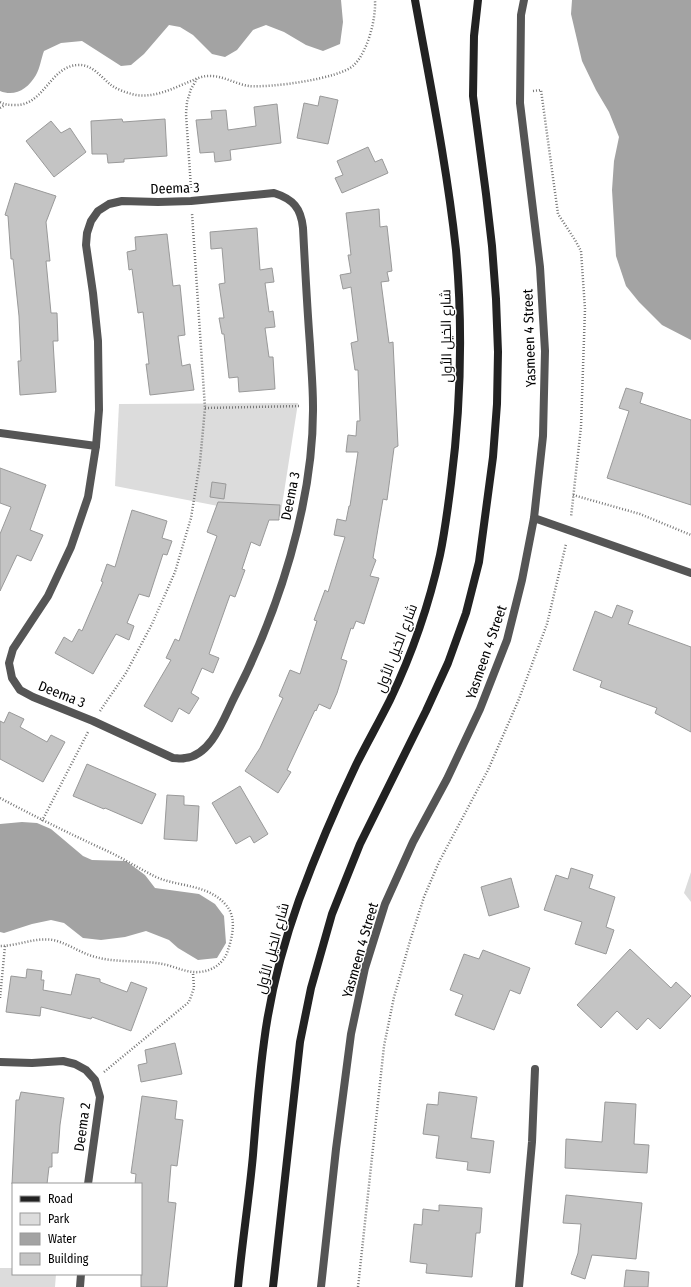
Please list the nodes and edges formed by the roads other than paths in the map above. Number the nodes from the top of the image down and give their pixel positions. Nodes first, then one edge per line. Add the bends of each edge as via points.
1 (416, 0) edge
2 (478, 0) edge
3 (524, 0) edge
4 (0, 433) edge
5 (96, 446) junction
6 (534, 518) junction
7 (691, 573) edge
8 (0, 1062) edge
9 (535, 1069) dead end
10 (88, 1183) edge
11 (81, 1275) edge
12 (80, 1287) edge
13 (238, 1287) edge
14 (273, 1287) edge
15 (321, 1287) edge
16 (519, 1287) edge

1 - 13 main road, شارع الخيل الأول via 456,250 461,352 455,453 449,497 440,554 427,604 410,652 390,700 326,830 298,903 277,974 264,1041
2 - 14 main road via 474,36 473,96 492,246 498,352 493,457 479,562 466,613 448,663 360,844 332,914 311,988 300,1042
3 - 6 street, Yasmeen 4 Street via 521,15 520,103 540,267 545,351 543,436
4 - 5 street
5 - 5 street, Deema 3 via 99,403 98,340 86,245 91,221 98,211 109,204 122,202 191,201 274,193 293,202 299,210 304,228 313,406 311,451 304,496 285,573 258,647 210,743 196,755 173,758 33,697 20,690 12,678 9,664 13,649 48,596 71,547 88,497
6 - 7 street
6 - 15 street, Yasmeen 4 Street via 522,580 504,647 480,709 385,904 365,968 349,1050
8 - 10 street, Deema 2 via 63,1061 86,1070 94,1080 100,1097
9 - 16 street via 535,1106
11 - 12 street

